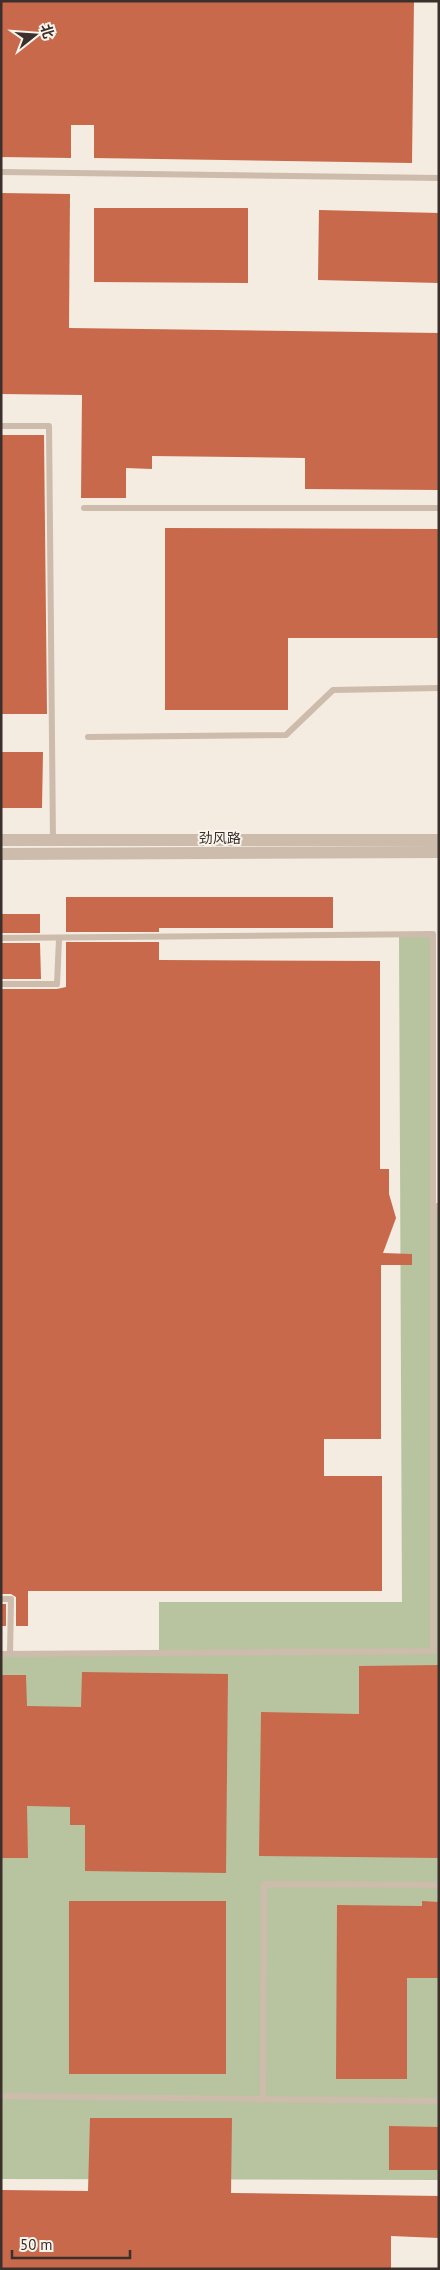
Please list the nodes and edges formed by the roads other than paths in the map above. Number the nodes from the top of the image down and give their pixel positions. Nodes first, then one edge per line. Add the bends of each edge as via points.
1 (1, 172) edge
2 (439, 178) edge
3 (1, 426) edge
4 (84, 508) dead end
5 (439, 508) edge
6 (439, 688) edge
7 (88, 737) dead end
8 (1, 840) edge
9 (53, 840) junction
10 (439, 840) edge
11 (439, 852) edge
12 (53, 853) junction
13 (1, 854) edge
14 (1, 938) edge
15 (58, 939) junction
16 (1, 984) edge
17 (436, 1206) edge
18 (1, 1599) edge
19 (436, 1651) edge
20 (1, 1654) edge
21 (10, 1654) junction
22 (439, 1885) edge
23 (1, 2096) edge
24 (263, 2098) junction
25 (439, 2100) edge

1 - 2 lane
3 - 9 lane via 49,426
4 - 5 lane
6 - 7 lane via 334,690 286,735
8 - 9 street, 劲风路
9 - 10 street, 劲风路
9 - 12 lane
11 - 12 street, 劲风路
12 - 13 street, 劲风路
14 - 15 lane
15 - 16 lane via 57,984
15 - 17 lane via 433,934
17 - 19 lane
18 - 21 lane via 11,1599
19 - 21 lane
20 - 21 lane
22 - 24 lane via 264,1884
23 - 24 lane
24 - 25 lane

